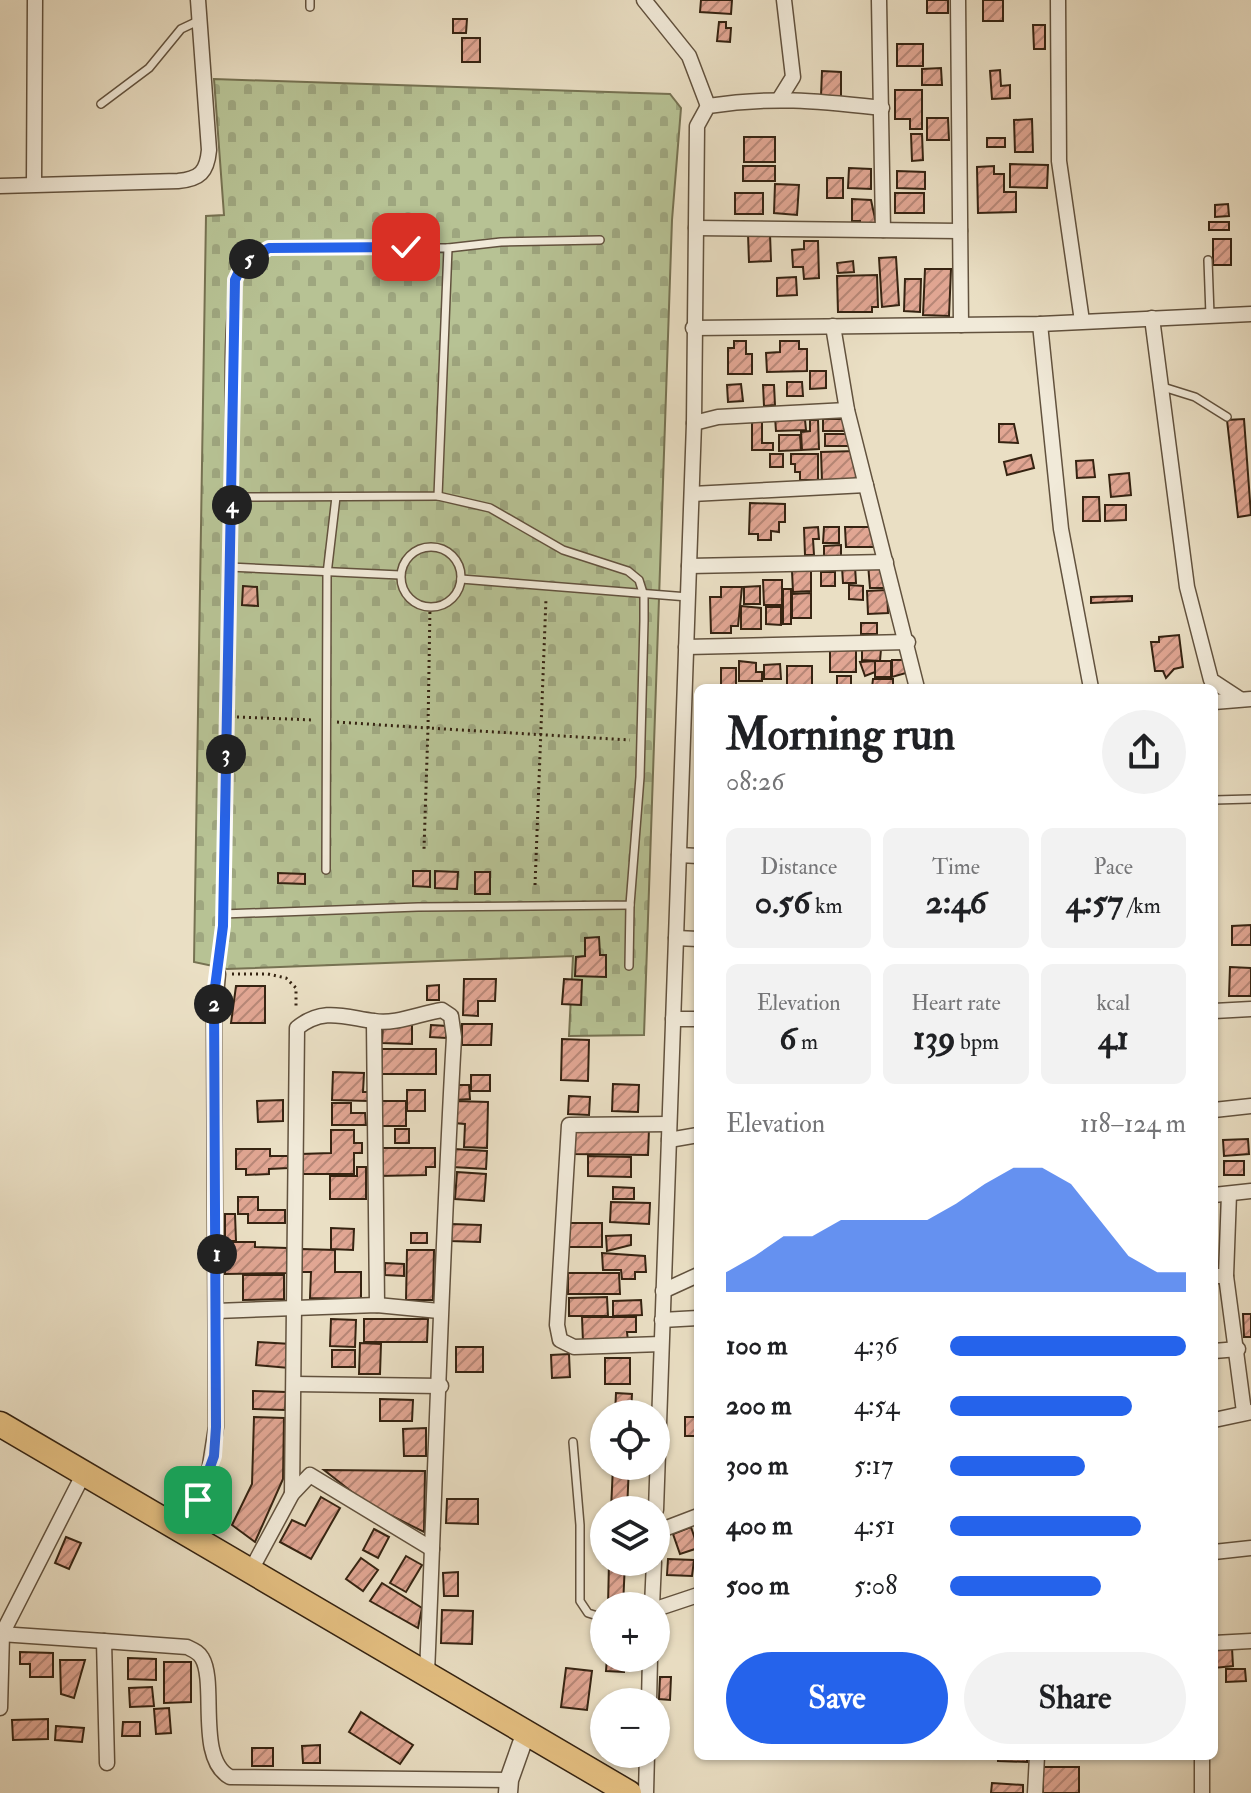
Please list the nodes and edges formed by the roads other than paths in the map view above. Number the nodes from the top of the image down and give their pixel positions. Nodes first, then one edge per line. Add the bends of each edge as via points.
1 (35, 0) edge
2 (198, 0) edge
3 (644, 0) edge
4 (784, 0) edge
5 (879, 0) edge
6 (958, 0) edge
7 (1058, 0) edge
8 (200, 20) junction
9 (780, 98) junction
10 (101, 104) dead end
11 (708, 106) junction
12 (882, 108) junction
13 (34, 183) junction
14 (0, 186) edge
15 (696, 228) junction
16 (883, 230) junction
17 (960, 231) junction
18 (600, 240) dead end
19 (448, 248) junction
20 (1208, 260) dead end
21 (1251, 314) edge
22 (1210, 315) junction
23 (1152, 318) junction
24 (1082, 321) junction
25 (1040, 324) junction
26 (961, 325) junction
27 (833, 326) junction
28 (693, 328) junction
29 (1163, 387) junction
30 (847, 410) junction
31 (1227, 417) dead end
32 (694, 423) junction
33 (866, 485) junction
34 (692, 494) junction
35 (438, 496) junction
36 (232, 497) junction
37 (336, 497) junction
38 (886, 562) junction
39 (689, 566) junction
40 (229, 567) junction
41 (327, 574) junction
42 (400, 575) junction
43 (461, 579) junction
44 (644, 596) junction
45 (688, 597) junction
46 (908, 642) junction
47 (686, 647) junction
48 (916, 684) edge
49 (1090, 684) edge
50 (1208, 684) edge
51 (1218, 688) edge
52 (1246, 699) edge
53 (1218, 702) edge
54 (691, 730) edge
55 (1251, 799) edge
56 (1218, 800) edge
57 (679, 855) junction
58 (694, 856) edge
59 (326, 870) dead end
60 (630, 905) junction
61 (223, 914) junction
62 (676, 938) junction
63 (694, 939) edge
64 (629, 966) dead end
65 (218, 974) joint
66 (1251, 1009) edge
67 (1218, 1011) edge
68 (673, 1019) junction
69 (694, 1019) edge
70 (374, 1022) junction
71 (1251, 1106) edge
72 (1218, 1110) edge
73 (669, 1124) junction
74 (694, 1136) edge
75 (669, 1140) junction
76 (1251, 1191) edge
77 (1222, 1194) edge
78 (1220, 1276) edge
79 (694, 1277) edge
80 (663, 1291) junction
81 (377, 1305) junction
82 (294, 1309) junction
83 (216, 1311) junction
84 (439, 1311) junction
85 (694, 1318) edge
86 (662, 1320) junction
87 (661, 1344) junction
88 (1238, 1349) junction
89 (1218, 1351) edge
90 (294, 1384) junction
91 (441, 1386) junction
92 (1248, 1412) edge
93 (1218, 1419) edge
94 (0, 1424) edge
95 (573, 1442) dead end
96 (84, 1473) junction
97 (292, 1494) junction
98 (656, 1496) edge
99 (694, 1518) edge
100 (670, 1527) edge
101 (180, 1532) junction
102 (1251, 1548) edge
103 (432, 1549) junction
104 (1218, 1552) edge
105 (250, 1572) junction
106 (694, 1596) edge
107 (670, 1603) edge
108 (590, 1614) edge
109 (1, 1634) edge
110 (104, 1641) junction
111 (1251, 1641) edge
112 (1218, 1643) edge
113 (427, 1673) junction
114 (0, 1708) edge
115 (526, 1732) junction
116 (1037, 1760) edge
117 (1202, 1760) edge
118 (107, 1763) dead end
119 (647, 1768) edge
120 (508, 1786) edge
121 (629, 1793) edge
122 (646, 1793) edge
123 (1035, 1793) edge
124 (1202, 1793) edge

1 - 13 street
2 - 8 street
3 - 11 street via 689,56
4 - 9 street via 793,77
5 - 12 street
6 - 17 street
7 - 24 street via 1059,161
8 - 10 lane via 181,29 149,68
8 - 13 street via 209,150 200,176 178,181
9 - 11 street
9 - 12 street
11 - 15 street via 697,126
12 - 16 street
13 - 14 street
15 - 16 street
15 - 28 street
16 - 17 street
17 - 26 street
18 - 19 lane
19 - 35 lane
19 - 36 lane via 269,248 243,263 233,301
20 - 22 lane
21 - 22 street
22 - 23 street
23 - 24 street
23 - 29 street
24 - 25 street
25 - 26 street
25 - 49 street via 1061,529
26 - 27 street
27 - 28 street
27 - 30 street
28 - 32 street
29 - 31 lane via 1195,397
29 - 50 street via 1187,587
30 - 32 street
30 - 33 street
32 - 34 street
33 - 34 street
33 - 38 street
34 - 39 street
35 - 37 lane
35 - 44 lane via 490,508 563,550 628,571 639,580
36 - 37 lane
36 - 40 lane
37 - 41 lane
38 - 39 street
38 - 46 street
39 - 45 street
40 - 41 lane
40 - 61 lane
41 - 42 lane
41 - 59 lane
42 - 43 lane via 410,599 430,606 449,601
42 - 43 lane via 413,552 439,547 458,564
43 - 44 lane
44 - 45 lane
44 - 60 lane
45 - 47 street
46 - 47 street
46 - 48 street
47 - 54 street
51 - 52 street
52 - 53 street
54 - 57 street
55 - 56 lane
57 - 58 street
57 - 62 street
60 - 61 lane
60 - 64 lane
61 - 65 lane
62 - 63 street
62 - 68 street
65 - 83 street
66 - 67 street
68 - 69 street
68 - 73 street
70 - 81 street
70 - 82 street via 327,1014 297,1028
70 - 84 street via 442,1010 453,1020
71 - 72 street
73 - 75 street
73 - 87 street via 569,1125 557,1325 560,1340 574,1347
74 - 75 street
75 - 80 street
76 - 77 street
77 - 78 street
78 - 88 street
79 - 80 street
80 - 86 street
81 - 82 street
81 - 84 street
82 - 83 street
82 - 90 street
83 - 101 street via 214,1456
84 - 91 street
85 - 86 street
86 - 87 street
87 - 98 street
88 - 89 street
88 - 92 street
90 - 91 street
90 - 97 street
91 - 103 street
92 - 93 street
94 - 96 main road
95 - 108 lane via 580,1601
96 - 101 main road
96 - 109 street
97 - 103 street via 305,1476 315,1475
97 - 105 street
99 - 100 street
101 - 105 main road
102 - 104 street
103 - 113 street
105 - 113 main road
106 - 107 street
109 - 110 street
109 - 114 street
110 - 118 street
110 - 120 street via 187,1647 199,1654 215,1763 230,1777
111 - 112 street
113 - 115 main road
115 - 120 street
115 - 121 main road
116 - 123 street
117 - 124 street
119 - 122 street

